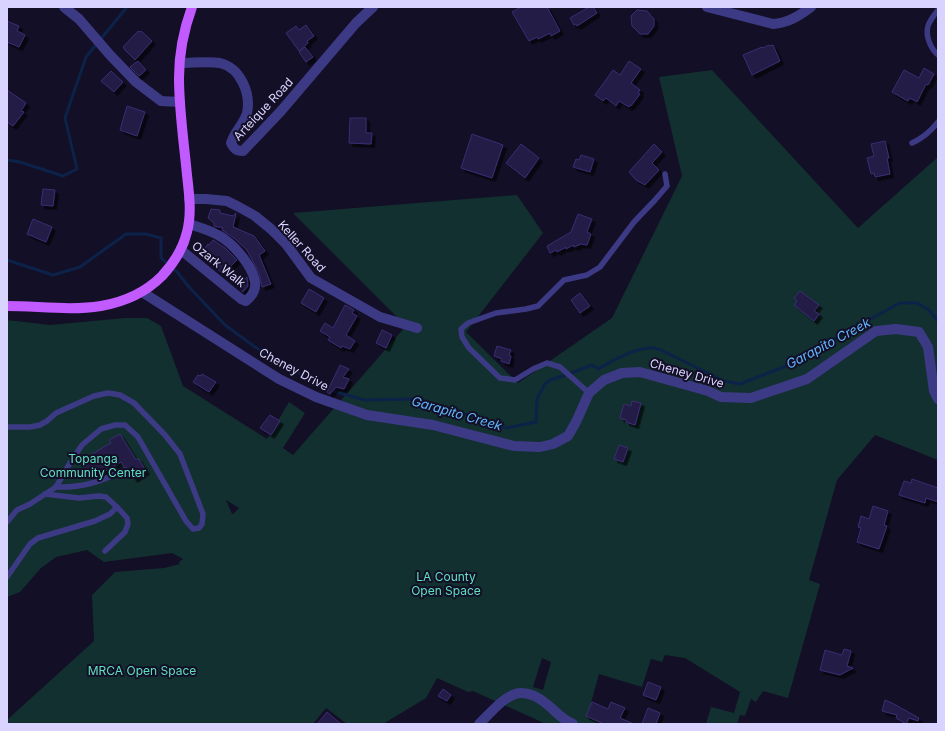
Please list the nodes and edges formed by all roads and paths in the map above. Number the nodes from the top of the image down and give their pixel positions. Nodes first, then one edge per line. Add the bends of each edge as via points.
1 (64, 7) edge
2 (192, 7) edge
3 (373, 7) edge
4 (707, 7) edge
5 (811, 7) edge
6 (938, 10) edge
7 (938, 55) edge
8 (180, 63) junction
9 (180, 102) junction
10 (938, 122) edge
11 (912, 143) dead end
12 (665, 174) dead end
13 (189, 199) junction
14 (189, 224) junction
15 (179, 253) junction
16 (142, 292) junction
17 (7, 306) edge
18 (417, 328) dead end
19 (589, 394) junction
20 (938, 400) edge
21 (7, 426) edge
22 (119, 472) dead end
23 (56, 487) junction
24 (45, 494) junction
25 (117, 507) junction
26 (7, 522) edge
27 (105, 551) dead end
28 (7, 577) edge
29 (479, 724) edge
30 (573, 724) edge

1 - 9 street via 136,82 161,101
2 - 8 main road via 183,37
3 - 8 street, Arteique Road via 243,151 234,149 231,143 247,113 248,97 242,79 236,72 221,64
4 - 5 street via 773,24 790,21
6 - 7 lane via 927,27 931,46
8 - 9 main road
9 - 13 main road
10 - 11 lane via 919,140
12 - 19 lane via 666,186 634,222 600,267 587,274 564,280 538,306 496,313 468,322 461,329 462,337 469,348 500,378 516,380 548,363 560,368
13 - 14 main road
13 - 18 street, Keller Road via 227,201 239,207 271,229 286,244 311,278 380,317
14 - 15 main road
14 - 15 street, Ozark Walk via 218,235 232,245 242,256 255,282 255,289 246,301 241,299
15 - 16 main road via 165,273
16 - 17 main road via 130,298 93,306
16 - 19 street, Cheney Drive via 279,379 316,397 367,415 433,425 514,446 540,447 568,436
19 - 20 street, Cheney Drive via 604,380 622,373 640,372 721,397 751,398 807,379 876,331 896,329 919,332 928,347 934,391
21 - 23 lane via 40,425 56,413 94,396 108,393 120,395 134,403 166,434 180,454 203,514 202,524 199,528 193,529 186,521 138,437 125,425 101,429 82,445
22 - 23 lane via 87,485
23 - 24 lane
24 - 25 lane via 79,498 106,497
24 - 26 lane via 17,510
25 - 27 lane via 127,518 128,524 125,532
25 - 28 lane via 96,521 38,538 30,544
29 - 30 street via 505,699 526,693 541,699

